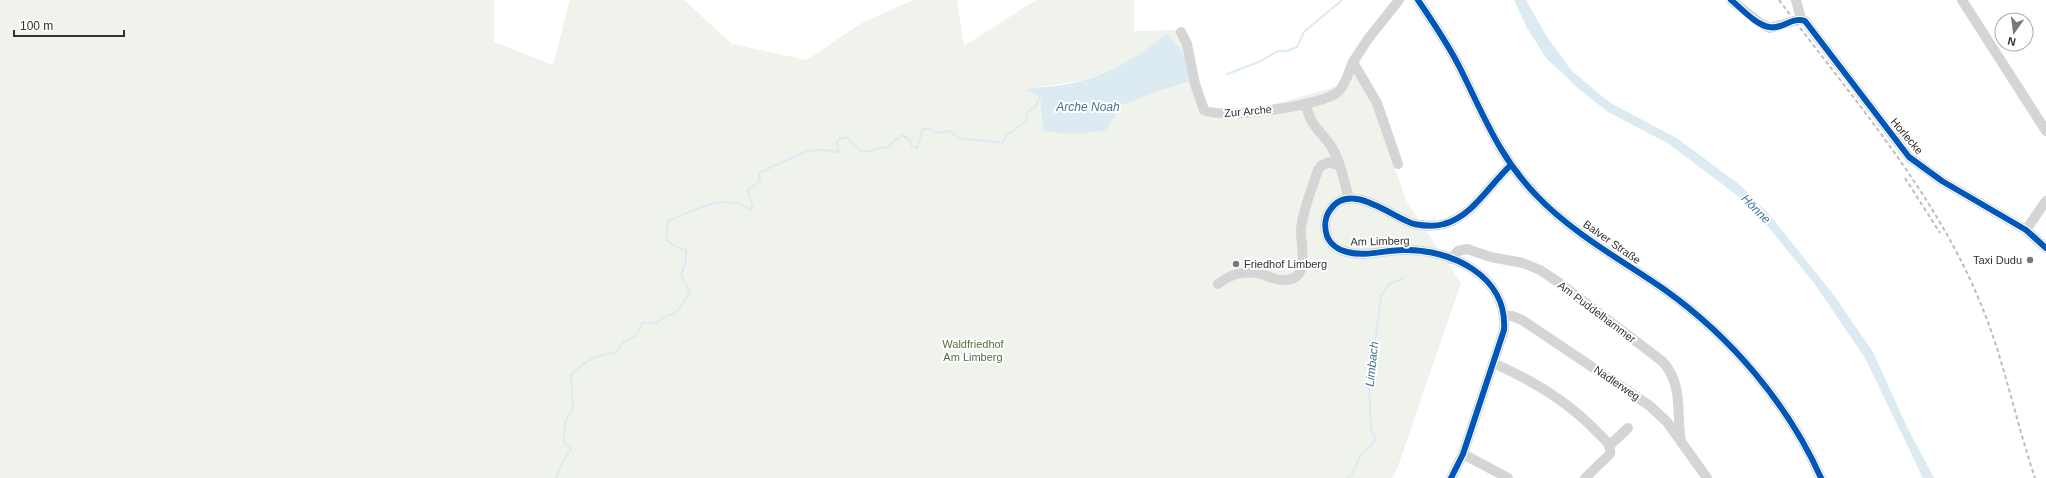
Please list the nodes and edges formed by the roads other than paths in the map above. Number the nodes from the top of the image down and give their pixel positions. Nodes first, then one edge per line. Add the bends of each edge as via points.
1 (1399, 0) edge
2 (1418, 0) edge
3 (1731, 0) edge
4 (1796, 0) edge
5 (1962, 0) edge
6 (1801, 19) junction
7 (1181, 32) dead end
8 (1353, 62) junction
9 (1306, 105) junction
10 (2046, 131) edge
11 (1398, 164) dead end
12 (1511, 165) junction
13 (1340, 166) junction
14 (1349, 199) junction
15 (2046, 201) edge
16 (2026, 230) junction
17 (2046, 248) edge
18 (1451, 259) junction
19 (1218, 284) dead end
20 (1505, 316) junction
21 (1493, 363) junction
22 (1628, 428) dead end
23 (1681, 442) junction
24 (1609, 446) junction
25 (1463, 454) junction
26 (1451, 478) edge
27 (1508, 478) edge
28 (1585, 478) edge
29 (1707, 478) edge
30 (1821, 478) edge

1 - 8 street, Zur Arche
2 - 12 street, Balver Straße via 1448,46 1488,128
3 - 6 street via 1770,28
4 - 6 street
5 - 10 street
6 - 16 street, Horlecke via 1909,157 1942,181
7 - 9 street, Zur Arche via 1187,44 1195,84 1204,110 1230,113
8 - 9 street, Zur Arche via 1338,92
8 - 11 street via 1377,103
9 - 13 street via 1310,120 1331,146
12 - 14 street, Am Limberg via 1470,209 1462,216 1444,224 1413,224 1366,201
12 - 30 street, Balver Straße via 1555,214 1667,291 1723,339 1755,375 1789,420
13 - 14 street
13 - 19 street via 1329,162 1320,166 1318,170 1301,228 1303,262 1296,276 1280,280 1251,272 1230,276
14 - 18 street, Am Limberg via 1337,203 1326,216 1327,237 1337,248 1358,254 1414,250
15 - 16 street
16 - 17 street, Horlecke
18 - 20 street, Am Limberg via 1487,279 1498,294
18 - 23 street, Am Puddelhammer via 1458,251 1466,249 1523,263 1540,270 1662,361 1671,372 1676,386
20 - 21 street, Am Limberg via 1504,330
20 - 23 street, Nadlerweg via 1522,320 1650,406 1667,422
21 - 24 street via 1540,387 1564,403 1590,425
21 - 25 street, Am Limberg
22 - 24 street
23 - 29 street, Nadlerweg
24 - 28 street via 1610,454
25 - 26 street, Am Limberg
25 - 27 street

